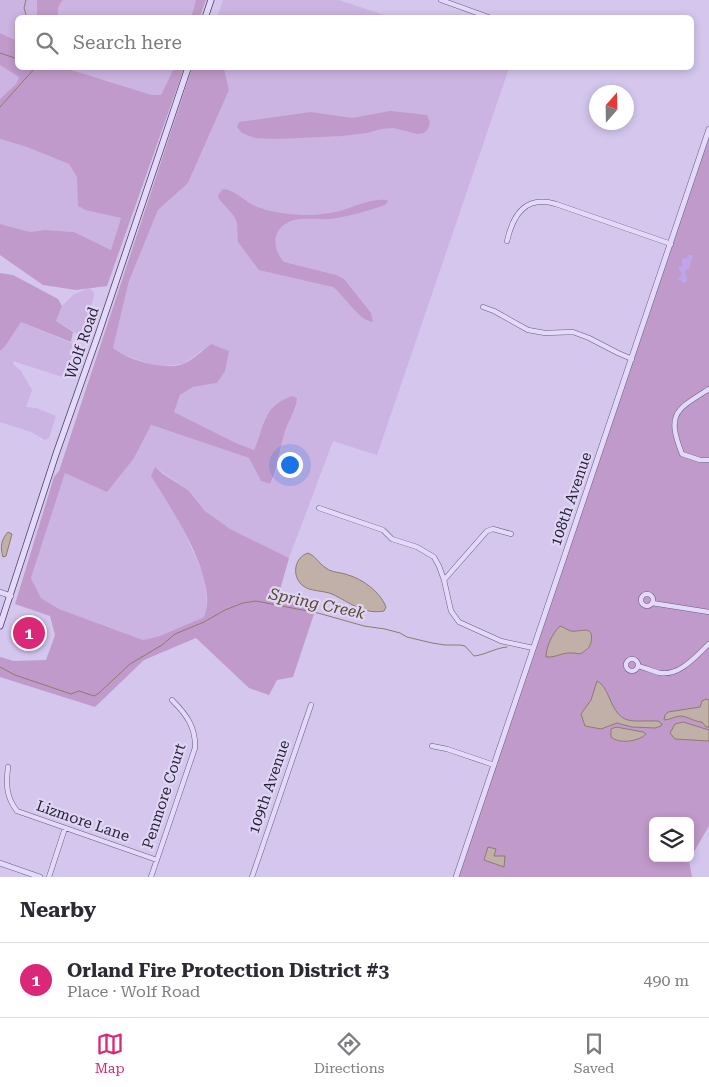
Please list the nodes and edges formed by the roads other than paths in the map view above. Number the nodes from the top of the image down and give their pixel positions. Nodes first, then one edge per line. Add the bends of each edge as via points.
1 (211, 0) edge
2 (441, 0) edge
3 (206, 15) edge
4 (483, 15) edge
5 (187, 70) edge
6 (709, 129) edge
7 (507, 241) dead end
8 (671, 244) junction
9 (483, 307) dead end
10 (632, 359) junction
11 (709, 389) edge
12 (709, 460) edge
13 (319, 508) dead end
14 (511, 534) dead end
15 (444, 580) junction
16 (0, 592) edge
17 (10, 596) junction
18 (652, 603) dead end
19 (709, 612) edge
20 (0, 626) edge
21 (709, 644) edge
22 (533, 648) junction
23 (638, 666) dead end
24 (172, 700) dead end
25 (311, 706) dead end
26 (432, 746) dead end
27 (494, 765) junction
28 (8, 767) dead end
29 (65, 828) junction
30 (157, 860) junction
31 (0, 863) edge
32 (40, 877) edge
33 (49, 877) edge
34 (151, 877) edge
35 (252, 877) edge
36 (456, 877) edge

1 - 3 main road
2 - 4 street
5 - 17 main road, Wolf Road
6 - 8 street, 108th Avenue
7 - 8 street via 517,214 527,206 542,202
8 - 10 street, 108th Avenue
9 - 10 street via 528,330 545,334 574,332
10 - 22 street, 108th Avenue
11 - 12 street via 678,410 673,426 682,454
13 - 15 street via 383,530 392,539 417,547 434,557
14 - 15 street via 493,529 487,531
15 - 22 street via 451,611 459,622 501,641
16 - 17 street
17 - 20 main road, Wolf Road
18 - 19 street
21 - 23 street via 676,672 660,673
22 - 27 street, 108th Avenue
24 - 30 street, Penmore Court via 192,725 196,738
25 - 35 street, 109th Avenue
26 - 27 street
27 - 36 street, 108th Avenue
28 - 29 street, Lizmore Lane via 8,796 17,811
29 - 30 street, Lizmore Lane
29 - 33 street
30 - 34 street, Penmore Court
31 - 32 street

